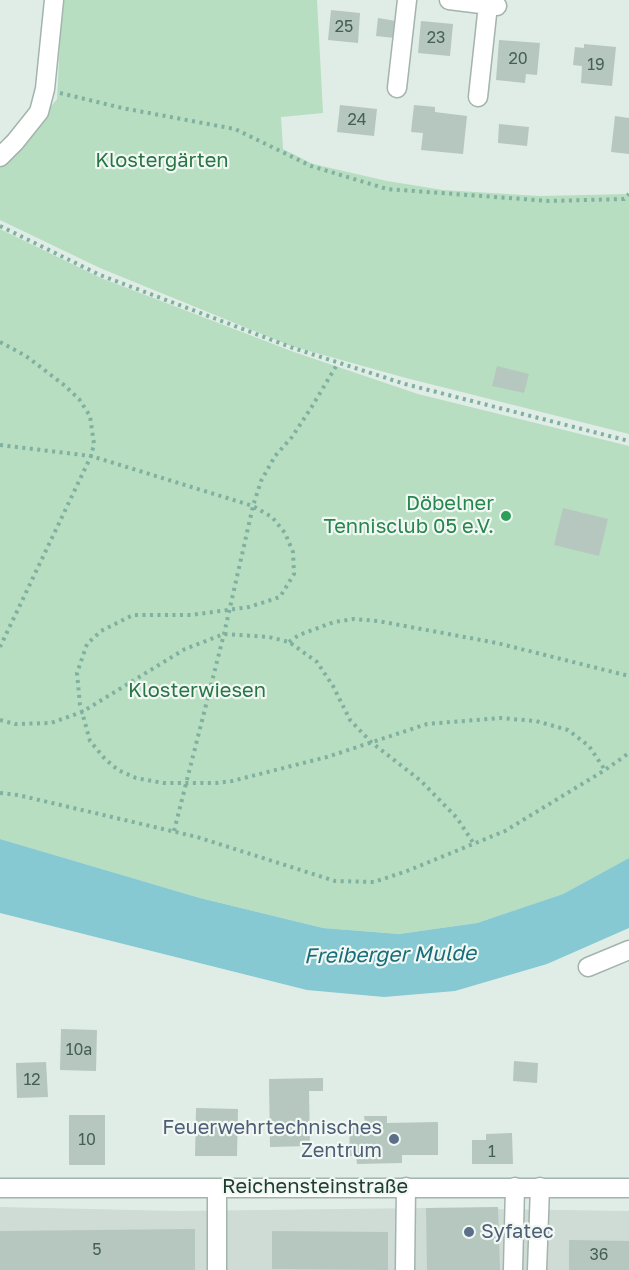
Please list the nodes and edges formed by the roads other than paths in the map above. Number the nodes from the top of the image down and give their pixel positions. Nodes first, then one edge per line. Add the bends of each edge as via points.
1 (54, 0) edge
2 (407, 0) edge
3 (448, 0) edge
4 (396, 88) dead end
5 (478, 98) dead end
6 (0, 157) edge
7 (629, 950) edge
8 (588, 967) dead end
9 (406, 1187) junction
10 (515, 1187) junction
11 (0, 1188) edge
12 (218, 1188) junction
13 (540, 1188) junction
14 (629, 1188) edge
15 (217, 1270) edge
16 (405, 1270) edge
17 (513, 1270) edge
18 (537, 1270) edge

1 - 6 street via 39,112
2 - 4 street
3 - 5 street via 493,5
7 - 8 street
9 - 10 street, Reichensteinstraße
9 - 12 street, Reichensteinstraße
9 - 16 street
10 - 13 street, Reichensteinstraße
10 - 17 street
11 - 12 street, Reichensteinstraße
12 - 15 street
13 - 14 street, Reichensteinstraße
13 - 18 street

